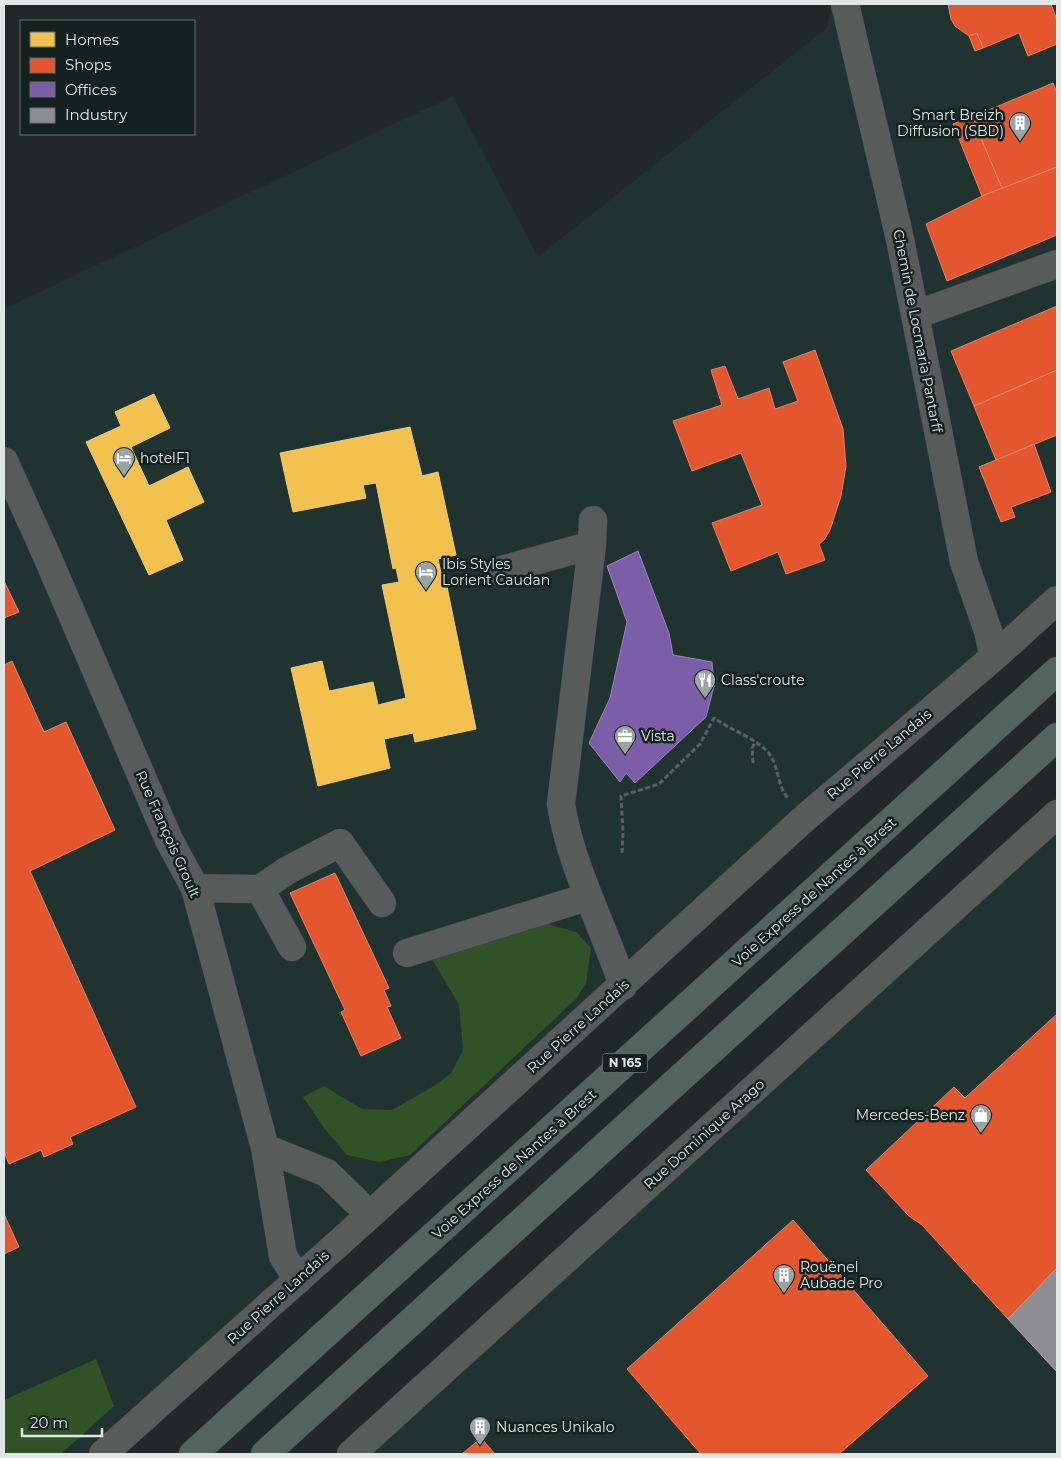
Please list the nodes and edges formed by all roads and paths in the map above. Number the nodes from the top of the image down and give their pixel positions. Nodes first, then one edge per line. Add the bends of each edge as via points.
1 (845, 4) edge
2 (1057, 264) edge
3 (915, 315) junction
4 (5, 466) edge
5 (498, 571) dead end
6 (1057, 600) edge
7 (994, 657) junction
8 (1057, 671) edge
9 (1057, 736) edge
10 (755, 742) junction
11 (753, 763) dead end
12 (1057, 814) edge
13 (806, 817) junction
14 (622, 853) dead end
15 (195, 888) junction
16 (260, 888) junction
17 (587, 897) junction
18 (382, 903) dead end
19 (292, 947) dead end
20 (407, 953) dead end
21 (622, 986) junction
22 (265, 1148) junction
23 (370, 1214) junction
24 (298, 1280) junction
25 (103, 1454) edge
26 (193, 1454) edge
27 (265, 1454) edge
28 (351, 1454) edge

1 - 3 street, Chemin de Locmaria Pantarff
2 - 3 street
3 - 7 street, Chemin de Locmaria Pantarff via 964,562
4 - 15 street, Rue François Groult via 169,840
5 - 17 street via 593,532 561,804 565,830
6 - 7 street, Rue Pierre Landais
7 - 13 street, Rue Pierre Landais
8 - 26 highway, Voie Express de Nantes à Brest / N 165
9 - 27 highway
10 - 11 path
10 - 13 path via 770,756 785,794
10 - 14 path via 714,718 700,744 659,784 621,796
12 - 28 street, Rue Dominique Arago
13 - 21 street, Rue Pierre Landais
15 - 16 street
15 - 22 street, Rue François Groult
16 - 18 street via 340,843
16 - 19 street
17 - 20 street
17 - 21 street
21 - 23 street, Rue Pierre Landais
22 - 23 street via 327,1173
22 - 24 street, Rue François Groult via 283,1256
23 - 24 street, Rue Pierre Landais
24 - 25 street, Rue Pierre Landais

